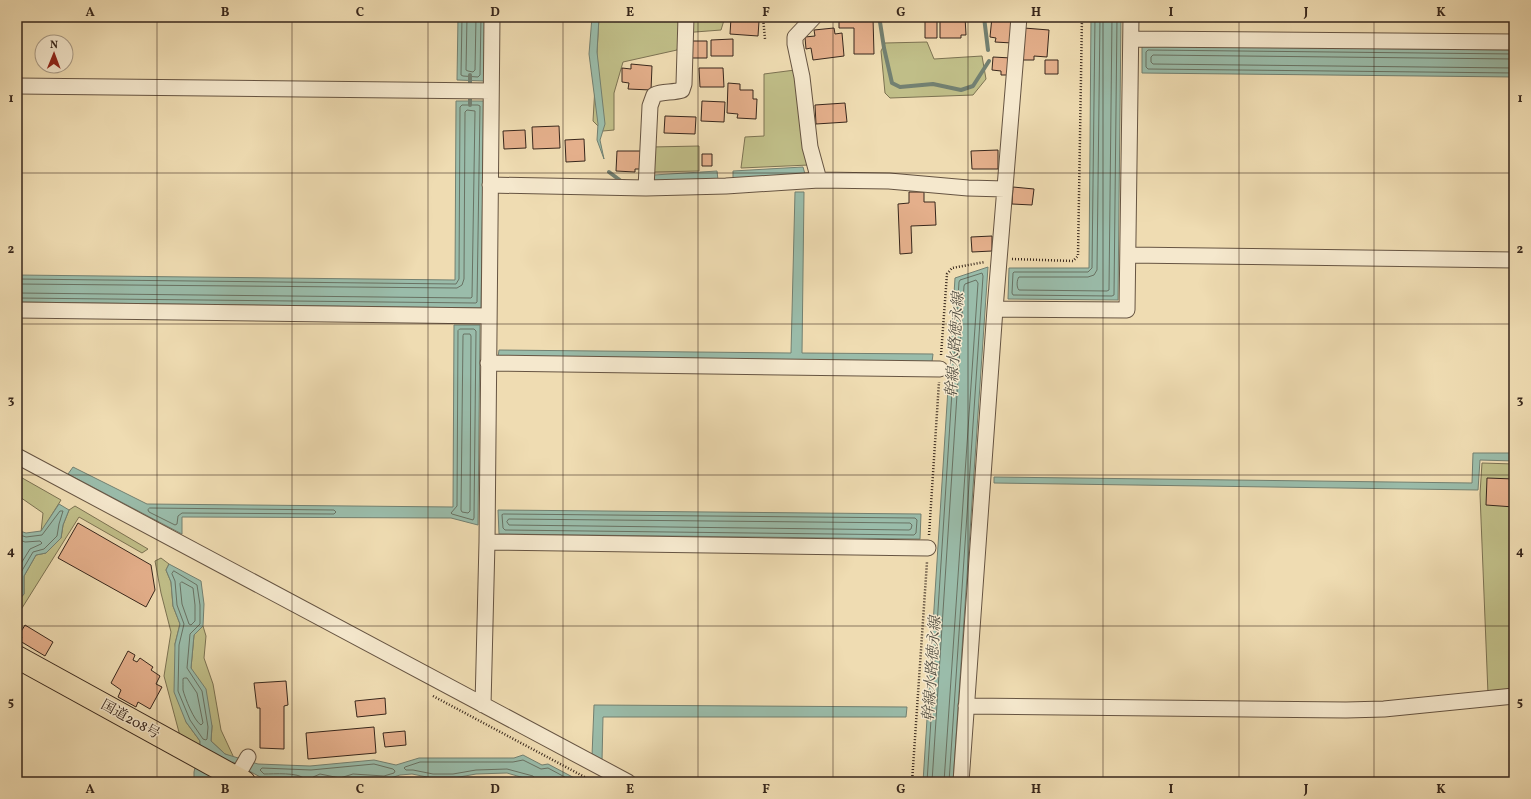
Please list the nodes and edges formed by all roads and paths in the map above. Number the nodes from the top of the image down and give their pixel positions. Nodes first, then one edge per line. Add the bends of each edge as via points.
1 (492, 17) edge
2 (686, 17) edge
3 (763, 17) edge
4 (814, 17) edge
5 (1019, 17) edge
6 (1082, 17) edge
7 (1131, 17) edge
8 (1131, 38) junction
9 (765, 39) dead end
10 (1514, 42) edge
11 (17, 86) edge
12 (491, 91) junction
13 (819, 180) junction
14 (490, 186) junction
15 (646, 188) junction
16 (1005, 189) junction
17 (1128, 255) junction
18 (999, 259) junction
19 (1514, 260) edge
20 (996, 302) junction
21 (17, 310) edge
22 (489, 316) junction
23 (488, 363) junction
24 (940, 370) junction
25 (17, 456) edge
26 (487, 542) junction
27 (928, 548) junction
28 (17, 657) edge
29 (1514, 696) edge
30 (483, 705) junction
31 (966, 706) junction
32 (248, 756) dead end
33 (240, 777) edge
34 (628, 782) edge
35 (912, 782) edge
36 (961, 782) edge

1 - 12 street
2 - 15 street via 682,90 654,95 650,106
3 - 9 path
4 - 13 street via 795,37 795,44 802,77 810,147
5 - 16 street
6 - 18 path via 1078,256 1073,261
7 - 8 street
8 - 10 street
8 - 17 street
11 - 12 street
12 - 14 street
13 - 15 street
13 - 16 street via 889,181
14 - 15 street
14 - 22 street
16 - 18 street
17 - 19 street
17 - 20 street via 1127,310
18 - 20 street
18 - 24 path via 952,268 946,274
20 - 31 street
21 - 22 street
22 - 23 street
23 - 24 street
23 - 26 street
24 - 27 path
25 - 30 street
26 - 27 street
26 - 30 street
27 - 35 path
28 - 33 highway, 国道208号
29 - 31 street via 1384,709 1346,710
30 - 34 street
31 - 36 street
32 - 33 street

